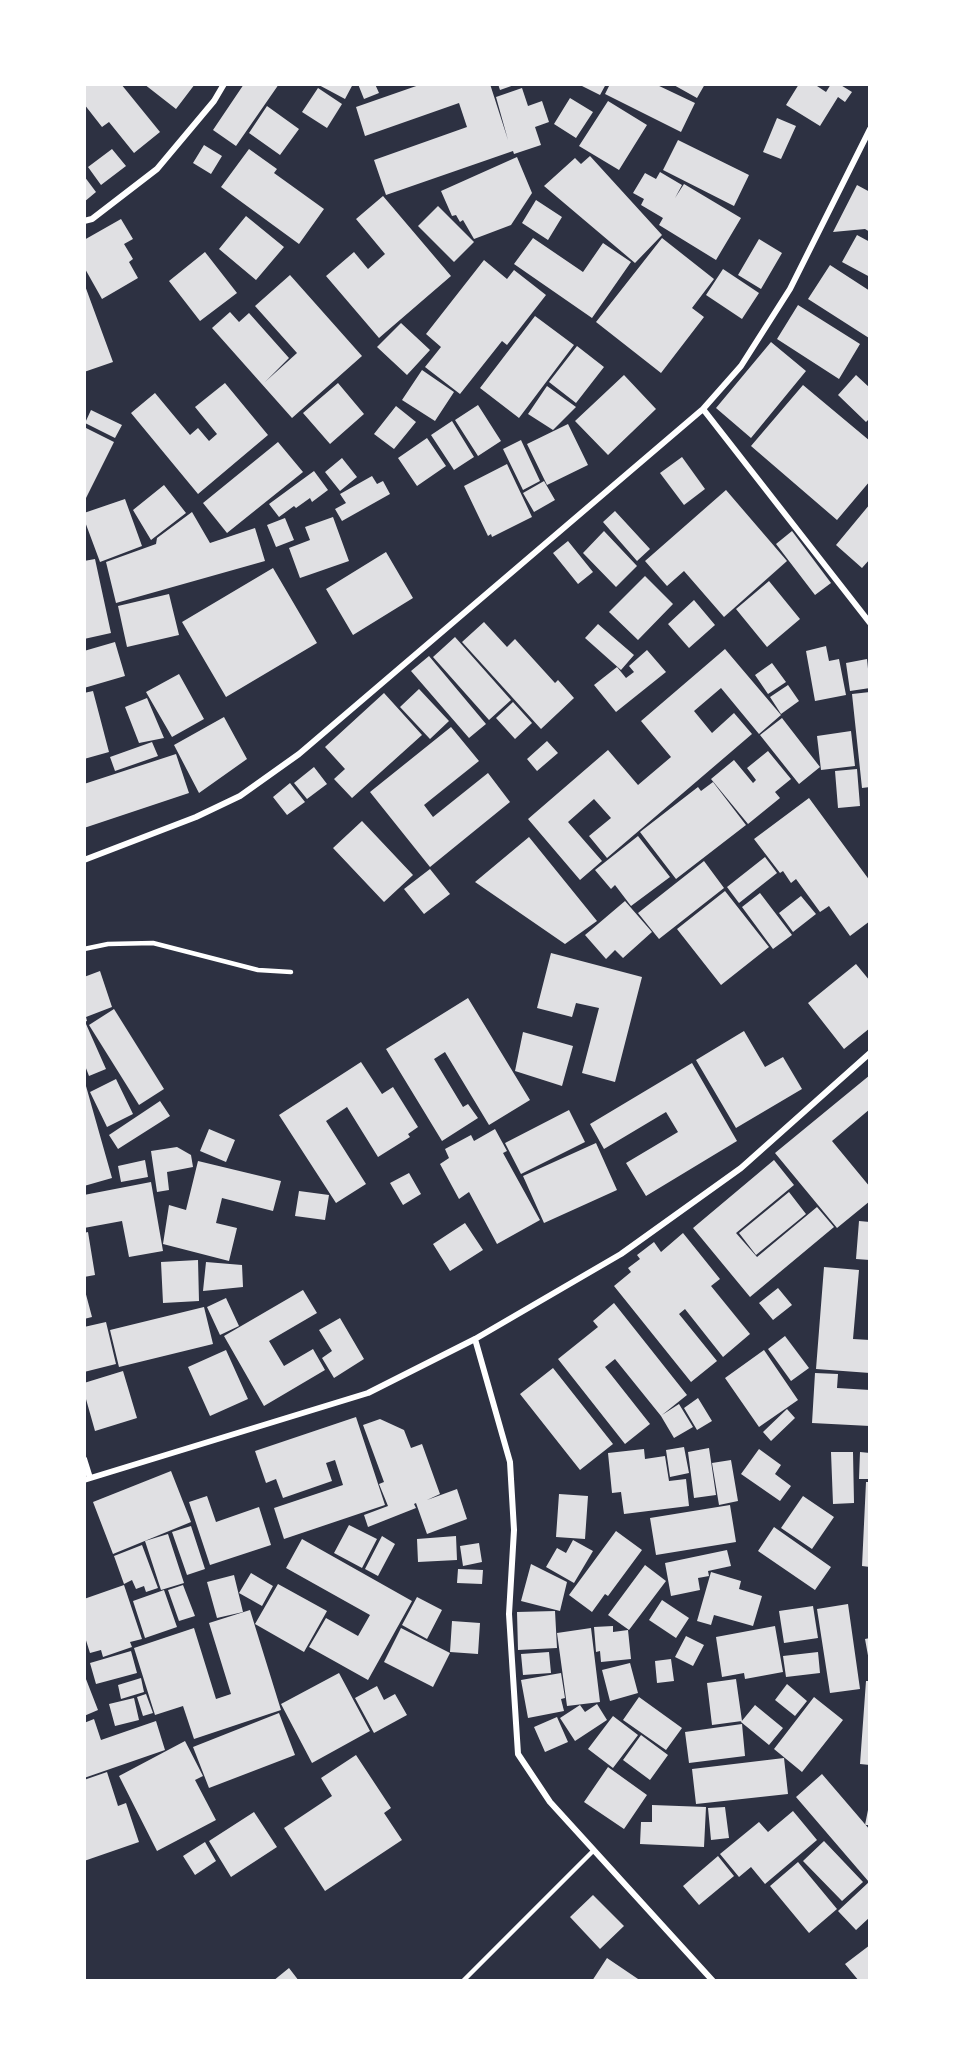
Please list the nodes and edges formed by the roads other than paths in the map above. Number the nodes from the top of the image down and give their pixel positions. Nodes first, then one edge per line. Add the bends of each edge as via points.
1 (224, 84) edge
2 (870, 129) edge
3 (84, 221) edge
4 (703, 409) junction
5 (870, 623) edge
6 (84, 860) edge
7 (84, 949) edge
8 (291, 972) dead end
9 (870, 1053) edge
10 (475, 1340) junction
11 (84, 1459) edge
12 (87, 1479) edge
13 (594, 1850) junction
14 (464, 1981) edge
15 (713, 1981) edge

1 - 3 street via 157,169 92,219
2 - 4 street via 790,289 741,366
4 - 5 street
4 - 6 street via 299,754 231,800
7 - 8 lane via 153,943 258,970
9 - 10 street via 732,1174 621,1254
10 - 12 street via 368,1394
10 - 13 street via 510,1462 514,1530 509,1614 518,1754 550,1802
11 - 12 street
13 - 14 lane
13 - 15 street

